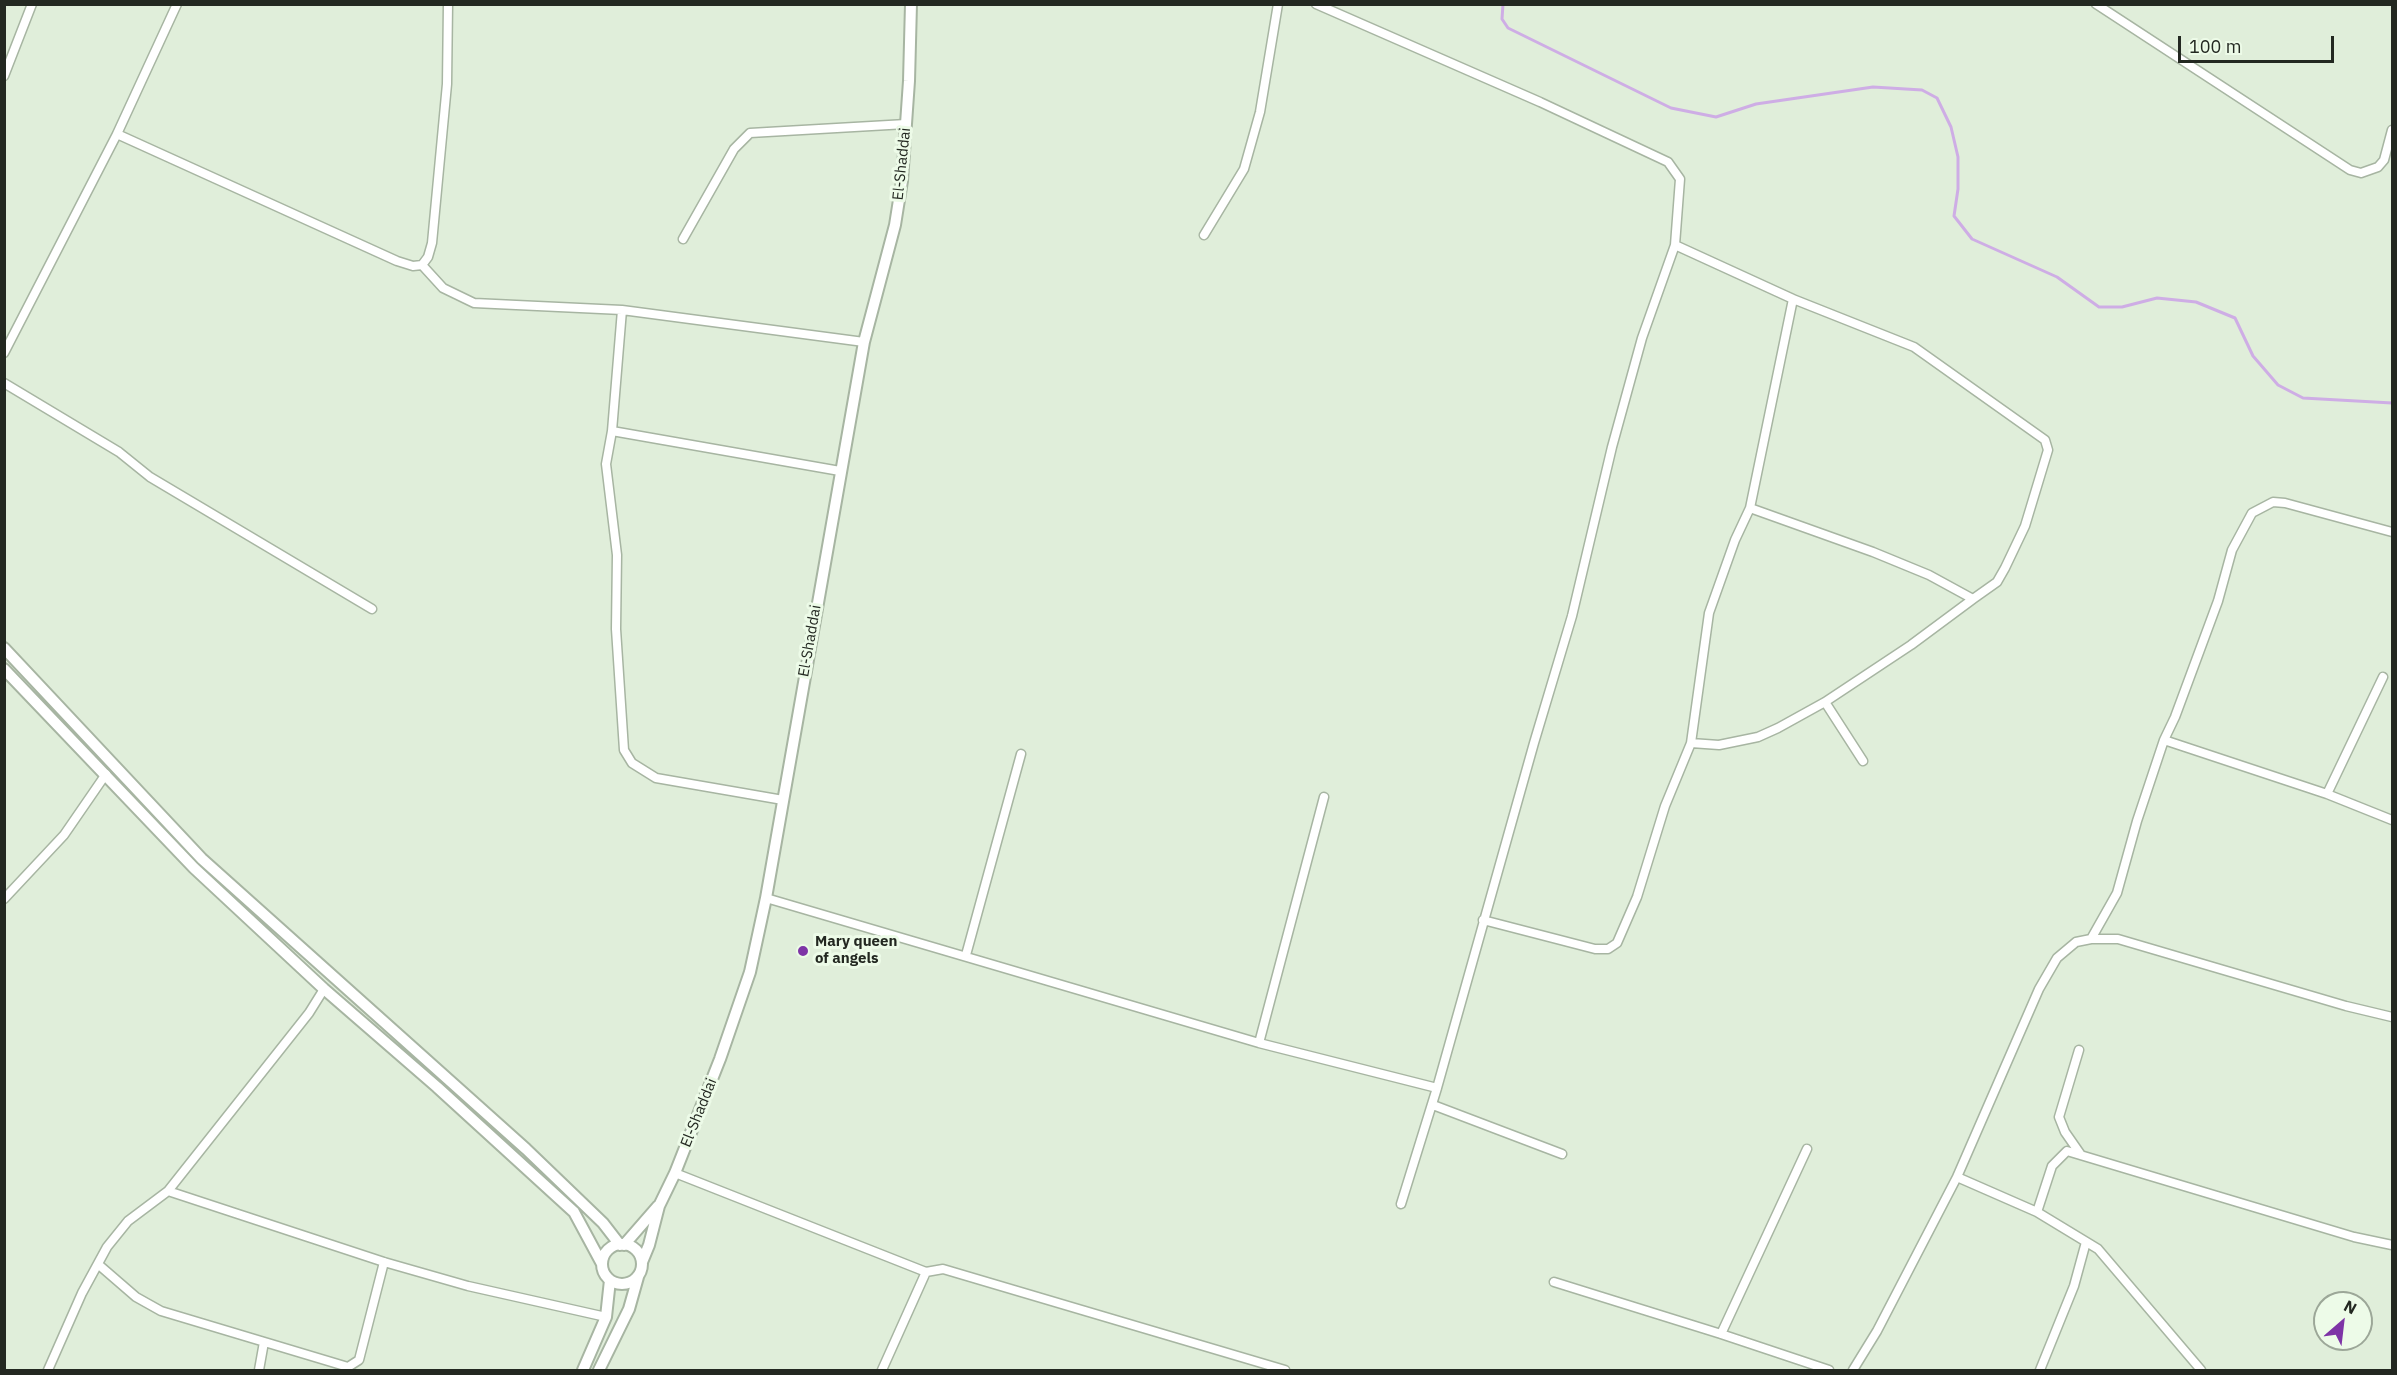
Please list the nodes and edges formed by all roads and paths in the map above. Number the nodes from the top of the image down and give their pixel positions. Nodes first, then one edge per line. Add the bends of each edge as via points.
1 (32, 4) edge
2 (177, 4) edge
3 (448, 4) edge
4 (911, 4) edge
5 (1278, 4) edge
6 (1316, 4) edge
7 (2096, 4) edge
8 (4, 76) edge
9 (906, 124) junction
10 (2392, 130) edge
11 (117, 134) junction
12 (1204, 235) dead end
13 (683, 239) dead end
14 (1674, 245) junction
15 (422, 265) junction
16 (1793, 299) junction
17 (621, 310) junction
18 (864, 342) junction
19 (4, 353) edge
20 (4, 383) edge
21 (612, 431) junction
22 (840, 471) junction
23 (1750, 508) junction
24 (2392, 532) edge
25 (1973, 599) junction
26 (372, 609) dead end
27 (4, 648) edge
28 (4, 669) edge
29 (2383, 677) dead end
30 (1825, 702) junction
31 (2164, 740) junction
32 (1691, 742) junction
33 (1021, 754) dead end
34 (1863, 761) dead end
35 (106, 774) junction
36 (2327, 795) junction
37 (1323, 797) dead end
38 (783, 800) junction
39 (2392, 820) edge
40 (198, 863) junction
41 (766, 898) junction
42 (4, 899) edge
43 (1483, 920) junction
44 (2091, 939) junction
45 (966, 955) junction
46 (324, 989) junction
47 (2392, 1017) edge
48 (1259, 1042) junction
49 (2079, 1050) dead end
50 (446, 1077) junction
51 (437, 1087) junction
52 (1437, 1088) junction
53 (1433, 1105) junction
54 (1807, 1149) dead end
55 (1562, 1154) dead end
56 (2080, 1155) junction
57 (675, 1173) junction
58 (1957, 1177) junction
59 (168, 1191) junction
60 (1401, 1204) dead end
61 (658, 1206) junction
62 (2037, 1212) junction
63 (2086, 1242) junction
64 (622, 1245) junction
65 (2392, 1245) edge
66 (384, 1262) junction
67 (642, 1262) junction
68 (602, 1264) junction
69 (99, 1265) junction
70 (926, 1272) junction
71 (638, 1277) junction
72 (610, 1280) junction
73 (1554, 1282) dead end
74 (606, 1317) junction
75 (1721, 1334) junction
76 (264, 1342) junction
77 (48, 1371) edge
78 (259, 1371) edge
79 (583, 1371) edge
80 (599, 1371) edge
81 (882, 1371) edge
82 (1285, 1371) edge
83 (1829, 1371) edge
84 (1853, 1371) edge
85 (2040, 1371) edge
86 (2201, 1371) edge

1 - 8 street
2 - 11 street
3 - 15 street via 447,84 432,243
4 - 9 street, El-Shaddai
5 - 12 street via 1260,112 1244,169
6 - 14 street via 1668,162 1680,179
7 - 10 street via 2349,170 2361,173 2378,167 2384,160
9 - 13 street via 750,133 734,149
9 - 18 street, El-Shaddai via 895,225
11 - 15 street via 397,261
11 - 19 street
14 - 16 street
14 - 43 street via 1642,338 1572,616
15 - 17 street via 443,288 474,303
16 - 23 street
16 - 25 street via 1904,341 2045,440 2048,445 2025,526 1996,582
17 - 18 street
17 - 21 street
18 - 22 street, El-Shaddai
20 - 26 street via 111,446 150,477
21 - 22 street
21 - 38 street via 606,464 617,555 616,629 624,750 632,763 656,778
22 - 38 street, El-Shaddai
23 - 25 street via 1873,552 1929,575
23 - 32 street via 1709,613
24 - 31 street via 2285,503 2273,502 2253,513 2232,550 2218,601
25 - 30 street
27 - 40 street
28 - 35 street
29 - 36 street
30 - 32 street via 1758,737 1719,745
30 - 34 street
31 - 36 street
31 - 44 street via 2117,893
32 - 43 street via 1617,943 1608,949 1595,949
33 - 45 street
35 - 40 street
35 - 42 street via 64,835
36 - 39 street
37 - 48 street
38 - 41 street, El-Shaddai
40 - 46 street
40 - 50 street
41 - 45 street
41 - 57 street, El-Shaddai via 750,972
43 - 52 street
44 - 47 street via 2118,939
44 - 58 street via 2076,942 2057,958 2039,989
45 - 48 street
46 - 51 street
46 - 59 street
48 - 52 street
49 - 56 street via 2060,1117
50 - 51 street
50 - 64 street
51 - 68 street via 574,1212
52 - 53 street
53 - 55 street
53 - 60 street
54 - 75 street
56 - 62 street via 2067,1151 2052,1166
56 - 65 street
57 - 61 street, El-Shaddai
57 - 70 street
58 - 62 street
58 - 84 street
59 - 66 street
59 - 69 street via 122,1227
61 - 64 street
61 - 67 street, El-Shaddai
62 - 63 street
63 - 85 street via 2074,1286
63 - 86 street via 2108,1259
64 - 67 street via 636,1250
64 - 68 street via 606,1253
66 - 74 street via 468,1286
66 - 76 street via 355,1365 348,1367
67 - 71 street
68 - 72 street
69 - 76 street via 136,1298 161,1311
69 - 77 street via 82,1293
70 - 81 street
70 - 82 street via 943,1269
71 - 72 street via 622,1284
71 - 80 street via 629,1310
72 - 74 street
73 - 75 street
74 - 79 street
75 - 83 street
76 - 78 street

